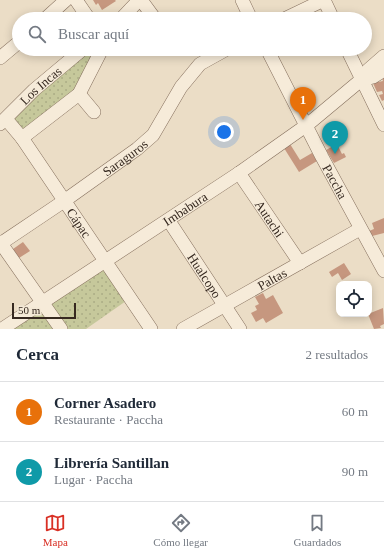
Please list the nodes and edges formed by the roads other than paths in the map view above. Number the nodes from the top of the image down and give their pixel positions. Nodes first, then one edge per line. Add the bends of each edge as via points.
1 (66, 0) edge
2 (76, 0) edge
3 (140, 0) edge
4 (242, 0) edge
5 (324, 0) edge
6 (53, 12) edge
7 (84, 12) edge
8 (128, 12) edge
9 (149, 12) edge
10 (248, 12) edge
11 (299, 12) edge
12 (330, 12) edge
13 (12, 48) edge
14 (75, 56) edge
15 (98, 56) edge
16 (214, 56) edge
17 (271, 56) edge
18 (350, 56) edge
19 (384, 56) edge
20 (0, 58) edge
21 (384, 70) edge
22 (361, 80) junction
23 (79, 94) junction
24 (94, 112) dead end
25 (3, 122) edge
26 (384, 124) edge
27 (307, 125) junction
28 (22, 138) junction
29 (239, 173) junction
30 (64, 201) junction
31 (169, 221) junction
32 (360, 229) junction
33 (0, 243) edge
34 (380, 256) edge
35 (105, 262) junction
36 (300, 263) junction
37 (384, 270) edge
38 (43, 302) junction
39 (226, 306) junction
40 (2, 329) edge
41 (61, 329) edge
42 (151, 329) edge
43 (183, 329) edge
44 (240, 329) edge

1 - 6 street
2 - 7 street
3 - 8 street
3 - 9 street
4 - 10 street
5 - 11 street
5 - 12 street
13 - 20 street
14 - 25 street, Los Incas via 34,90
15 - 23 street
16 - 30 street, Saraguros via 200,64 180,87 153,135
17 - 27 street, Paccha
18 - 22 street
19 - 22 street, Imbabura
21 - 22 street, Imbabura via 373,77
22 - 26 street
22 - 27 street, Imbabura
23 - 24 street
23 - 28 street
25 - 28 street, Cápac
27 - 29 street, Imbabura
27 - 32 street, Paccha
28 - 30 street, Cápac
29 - 31 street, Imbabura
29 - 36 street, Autachi
30 - 33 street, Saraguros
30 - 35 street, Cápac
31 - 35 street, Imbabura
31 - 39 street, Hualcopo
32 - 34 street, Paccha
32 - 36 street, Paltas
33 - 38 street
34 - 37 street, Paccha
35 - 38 street, Imbabura
35 - 42 street, Cápac
36 - 39 street, Paltas
38 - 40 street, Imbabura
38 - 41 street
39 - 43 street, Paltas
39 - 44 street, Hualcopo

